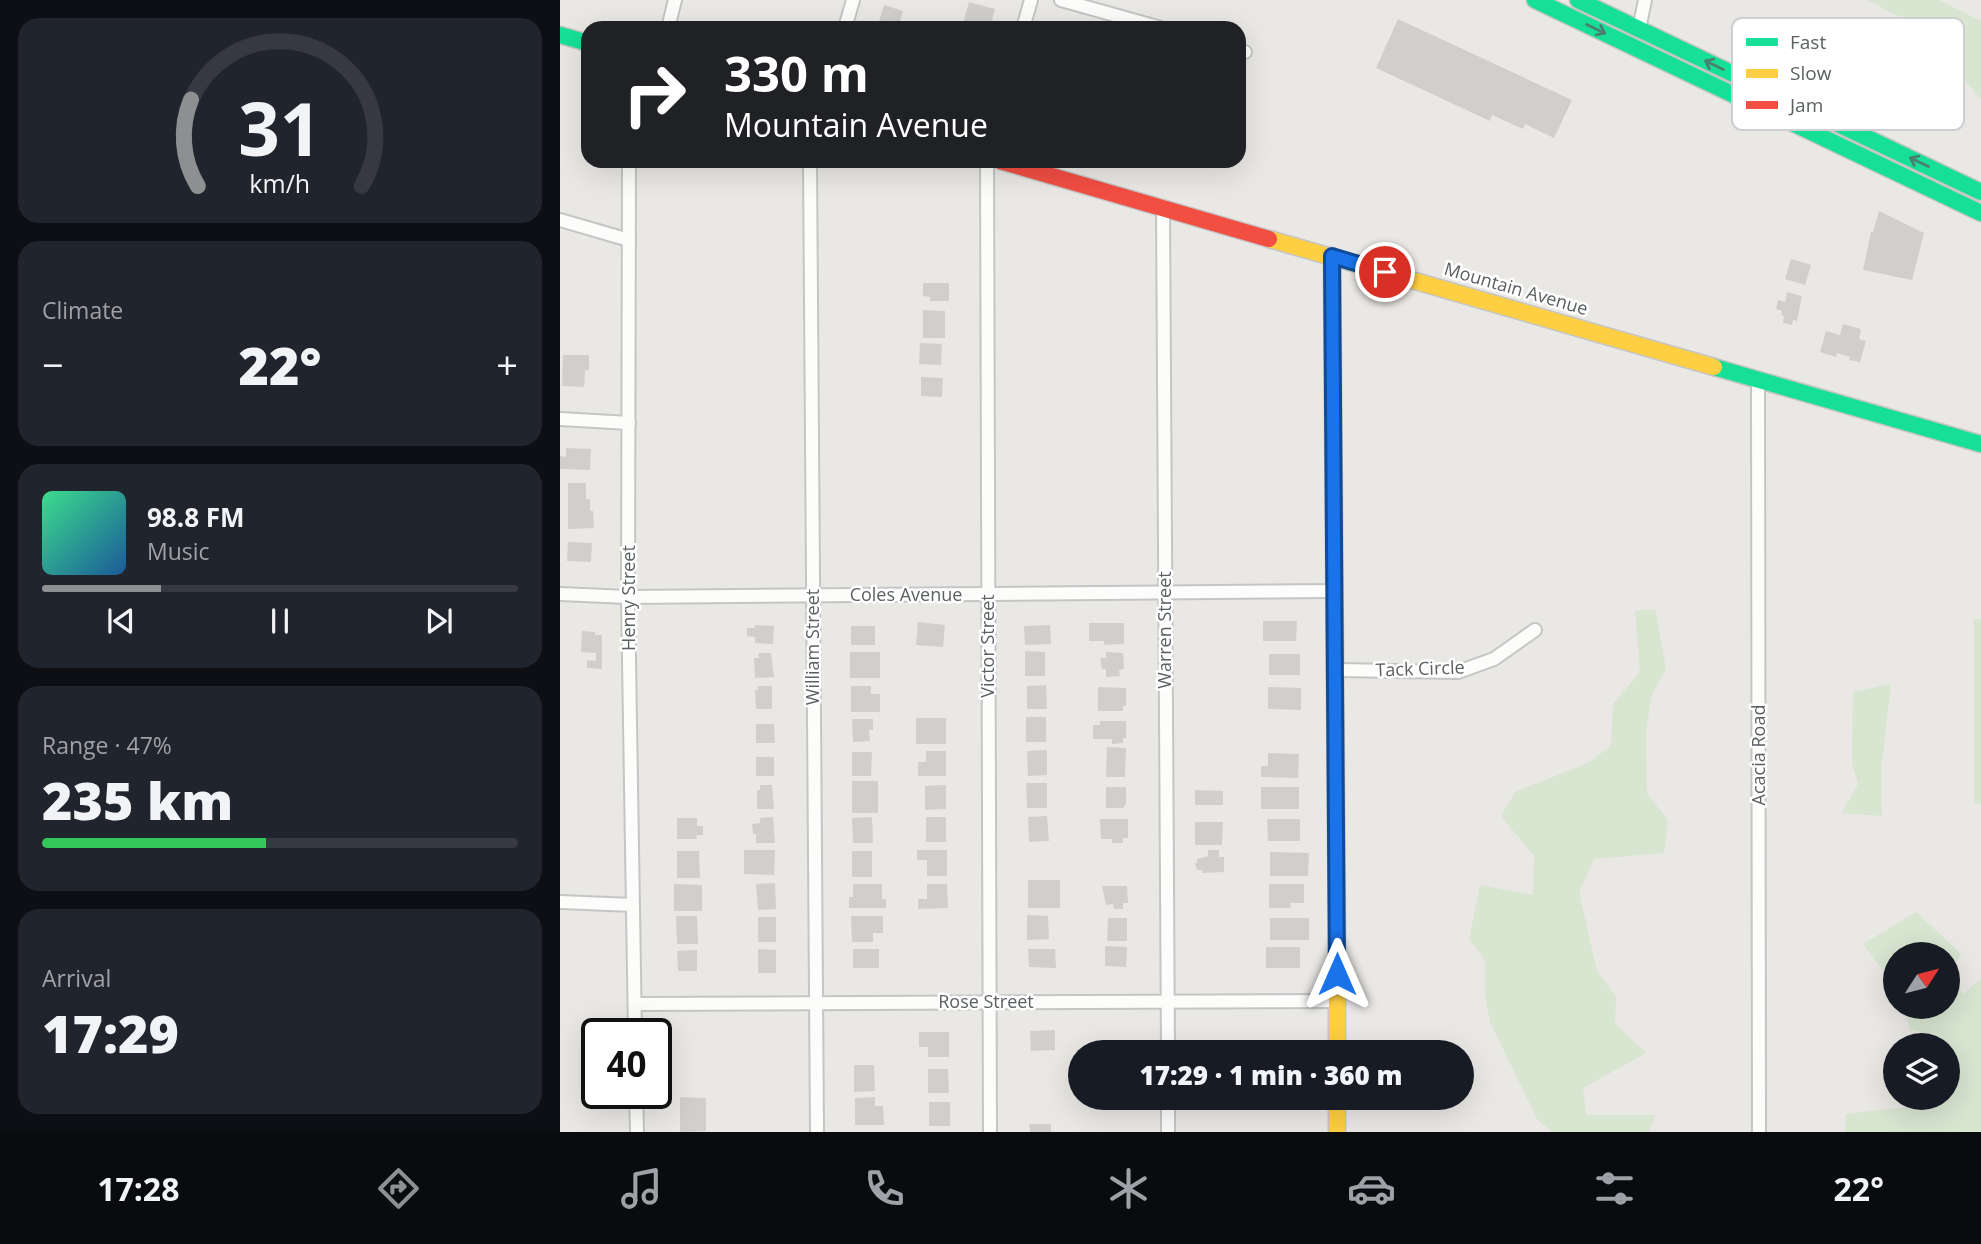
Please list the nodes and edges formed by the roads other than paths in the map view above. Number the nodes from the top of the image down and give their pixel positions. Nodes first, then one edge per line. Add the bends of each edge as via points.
1 (675, 0) edge
2 (853, 0) edge
3 (1031, 0) edge
4 (1061, 0) edge
5 (1535, 0) edge
6 (1578, 0) edge
7 (1645, 0) edge
8 (670, 21) edge
9 (847, 21) edge
10 (1025, 21) edge
11 (1136, 21) edge
12 (1639, 29) junction
13 (560, 35) edge
14 (581, 41) edge
15 (1732, 73) edge
16 (1732, 94) edge
17 (1807, 130) edge
18 (1851, 130) edge
19 (629, 168) edge
20 (810, 168) edge
21 (987, 168) edge
22 (1024, 168) edge
23 (1981, 192) edge
24 (1163, 208) junction
25 (1981, 213) edge
26 (560, 220) edge
27 (629, 240) junction
28 (1332, 256) junction
29 (1758, 379) junction
30 (560, 419) edge
31 (629, 423) junction
32 (1981, 444) edge
33 (1335, 591) junction
34 (1165, 593) junction
35 (560, 594) edge
36 (988, 594) junction
37 (813, 595) junction
38 (628, 597) junction
39 (1535, 630) dead end
40 (1336, 670) junction
41 (560, 902) edge
42 (633, 905) junction
43 (1337, 1001) junction
44 (989, 1002) junction
45 (1167, 1002) junction
46 (635, 1003) junction
47 (816, 1003) junction
48 (635, 1018) edge
49 (1168, 1040) edge
50 (1337, 1040) edge
51 (636, 1109) edge
52 (1168, 1110) edge
53 (1337, 1110) edge
54 (637, 1132) edge
55 (817, 1132) edge
56 (990, 1132) edge
57 (1168, 1132) edge
58 (1337, 1132) edge
59 (1759, 1132) edge

1 - 8 street
2 - 9 street
3 - 10 street
4 - 11 street
5 -> 16 main road
6 - 12 main road
7 - 12 street
15 -> 12 main road
13 - 14 main road
17 -> 25 main road
23 -> 18 main road
19 - 27 street, Henry Street
20 - 37 street, William Street
21 - 36 street, Victor Street
22 - 24 main road, Mountain Avenue
24 - 28 main road, Mountain Avenue
24 - 34 street, Warren Street
26 - 27 street
27 - 31 street, Henry Street
28 - 29 main road, Mountain Avenue
28 - 33 main road
29 - 32 main road, Mountain Avenue
29 - 59 street, Acacia Road
30 - 31 street
31 - 38 street, Henry Street
33 - 34 street, Coles Avenue
33 - 40 main road
34 - 36 street, Coles Avenue
34 - 45 street, Warren Street
35 - 38 street, Coles Avenue
36 - 37 street, Coles Avenue
36 - 44 street, Victor Street
37 - 38 street, Coles Avenue
37 - 47 street, William Street
38 - 42 street, Henry Street
39 - 40 street, Tack Circle via 1494,659 1458,672
40 - 43 main road
41 - 42 street
42 - 46 street, Henry Street
43 - 45 street, Rose Street
43 - 50 main road
44 - 45 street, Rose Street
44 - 47 street, Rose Street
44 - 56 street, Victor Street
45 - 49 street, Warren Street
46 - 47 street, Rose Street
46 - 48 street, Henry Street
47 - 55 street, William Street
51 - 54 street
52 - 57 street
53 - 58 main road

